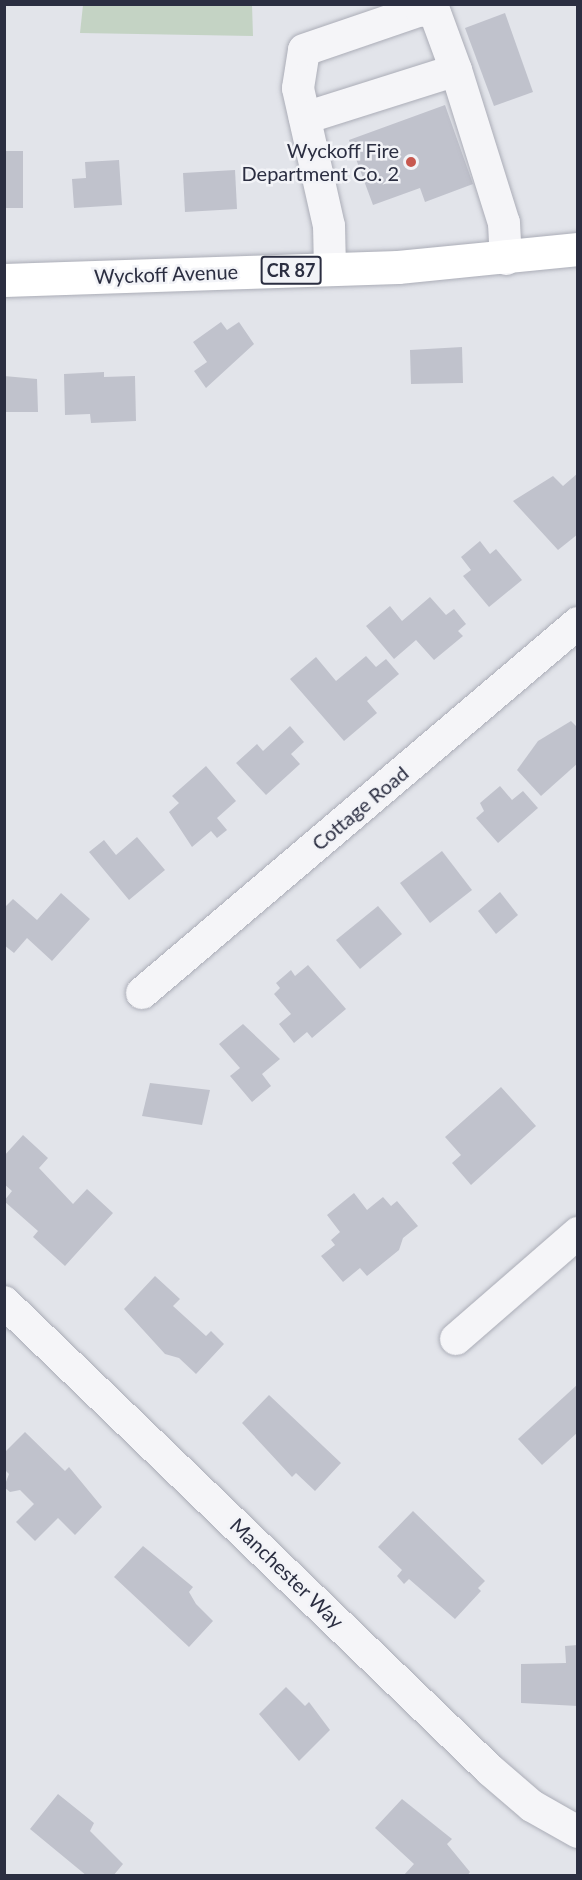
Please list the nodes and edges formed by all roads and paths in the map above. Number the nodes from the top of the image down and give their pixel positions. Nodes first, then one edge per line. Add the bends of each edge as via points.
1 (456, 70) junction
2 (305, 118) junction
3 (578, 249) edge
4 (506, 258) junction
5 (330, 269) junction
6 (4, 280) edge
7 (578, 623) edge
8 (142, 993) dead end
9 (578, 1233) edge
10 (4, 1302) edge
11 (456, 1339) dead end
12 (578, 1832) edge

1 - 2 street
1 - 2 street via 435,13 421,10 338,35 304,50 298,88
1 - 4 street via 504,223
2 - 5 street via 329,226
3 - 4 main road, Wyckoff Avenue / CR 87
4 - 5 main road, Wyckoff Avenue / CR 87
5 - 6 main road, Wyckoff Avenue / CR 87
7 - 8 street, Cottage Road
9 - 11 street
10 - 12 street, Manchester Way via 490,1770 532,1806

